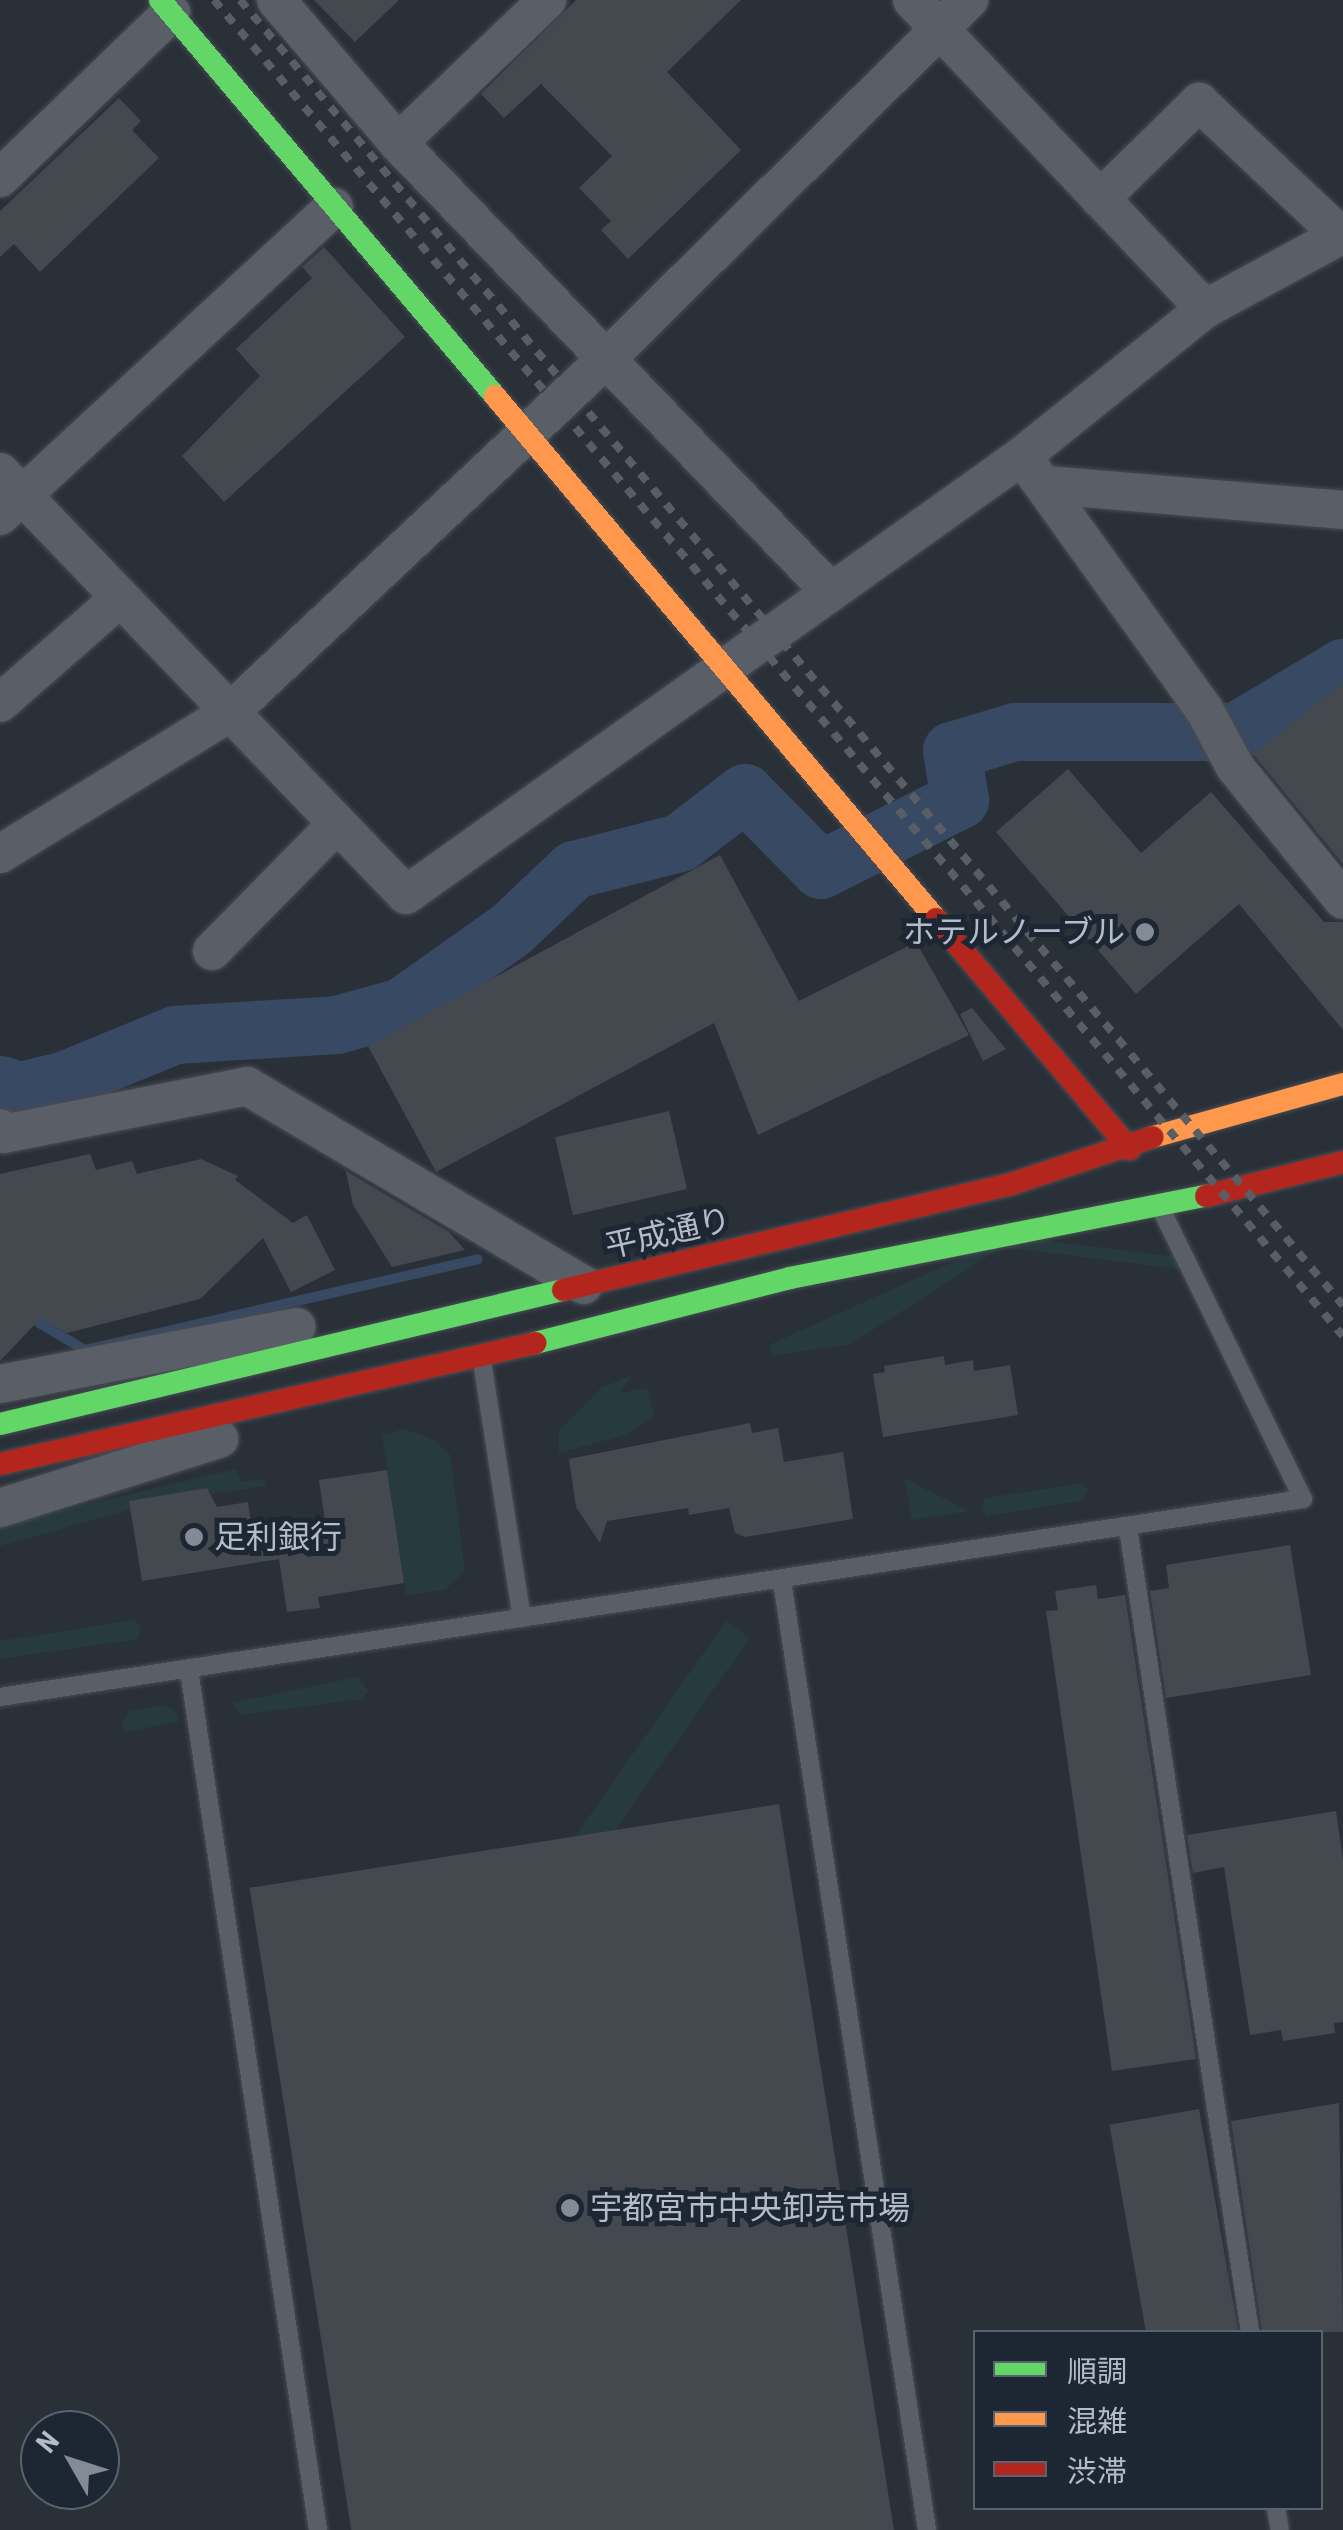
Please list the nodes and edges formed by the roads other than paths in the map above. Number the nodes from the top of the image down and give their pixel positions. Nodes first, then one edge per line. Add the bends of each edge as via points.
1 (276, 0) edge
2 (548, 0) edge
3 (912, 0) edge
4 (969, 0) edge
5 (166, 6) edge
6 (942, 29) junction
7 (398, 143) junction
8 (0, 178) edge
9 (1100, 199) junction
10 (334, 207) junction
11 (1342, 235) edge
12 (1206, 309) junction
13 (606, 359) junction
14 (526, 434) junction
15 (1022, 456) junction
16 (1047, 485) junction
17 (7, 495) edge
18 (1343, 510) edge
19 (828, 590) junction
20 (120, 598) junction
21 (723, 666) junction
22 (0, 703) edge
23 (229, 713) junction
24 (337, 824) junction
25 (0, 854) edge
26 (1343, 900) edge
27 (212, 951) dead end
28 (1343, 1084) edge
29 (0, 1128) edge
30 (1130, 1149) junction
31 (1343, 1162) edge
32 (1160, 1207) junction
33 (584, 1285) junction
34 (472, 1313) junction
35 (482, 1357) junction
36 (0, 1384) edge
37 (0, 1424) edge
38 (0, 1467) edge
39 (0, 1508) edge
40 (1128, 1528) junction
41 (782, 1582) junction
42 (522, 1618) junction
43 (190, 1670) junction
44 (0, 1698) edge
45 (1250, 2330) edge
46 (318, 2530) edge
47 (927, 2530) edge

1 - 7 street
2 - 7 street
3 - 6 street
4 - 6 street
5 - 8 street
5 - 10 main road
6 - 9 street
6 - 13 street
7 - 13 street
9 - 11 street via 1199,102
9 - 12 street
10 - 14 main road
10 - 17 street
11 - 12 street
12 - 15 street
13 - 14 street
13 - 19 street
14 - 21 main road
14 - 23 street
15 - 16 street
15 - 19 street
16 - 18 street
16 - 26 street via 1204,709 1235,767
17 - 20 street
19 - 21 street
20 - 22 street
20 - 23 street
21 - 24 street via 406,895
21 - 30 main road
23 - 24 street
23 - 25 street
24 - 27 street
28 - 30 main road, 平成通り via 1227,1112
29 - 33 street via 2,1134 247,1086
30 - 33 main road, 平成通り
31 - 32 main road
32 - 35 main road via 790,1278
32 - 40 lane via 1303,1499
33 - 34 main road, 平成通り
34 - 35 lane
34 - 36 street via 330,1321
34 - 37 main road, 平成通り
35 - 38 main road
35 - 42 lane
38 - 39 street via 274,1422
40 - 41 lane
40 - 45 lane
41 - 42 lane
41 - 47 lane
42 - 43 lane
43 - 44 lane
43 - 46 lane

